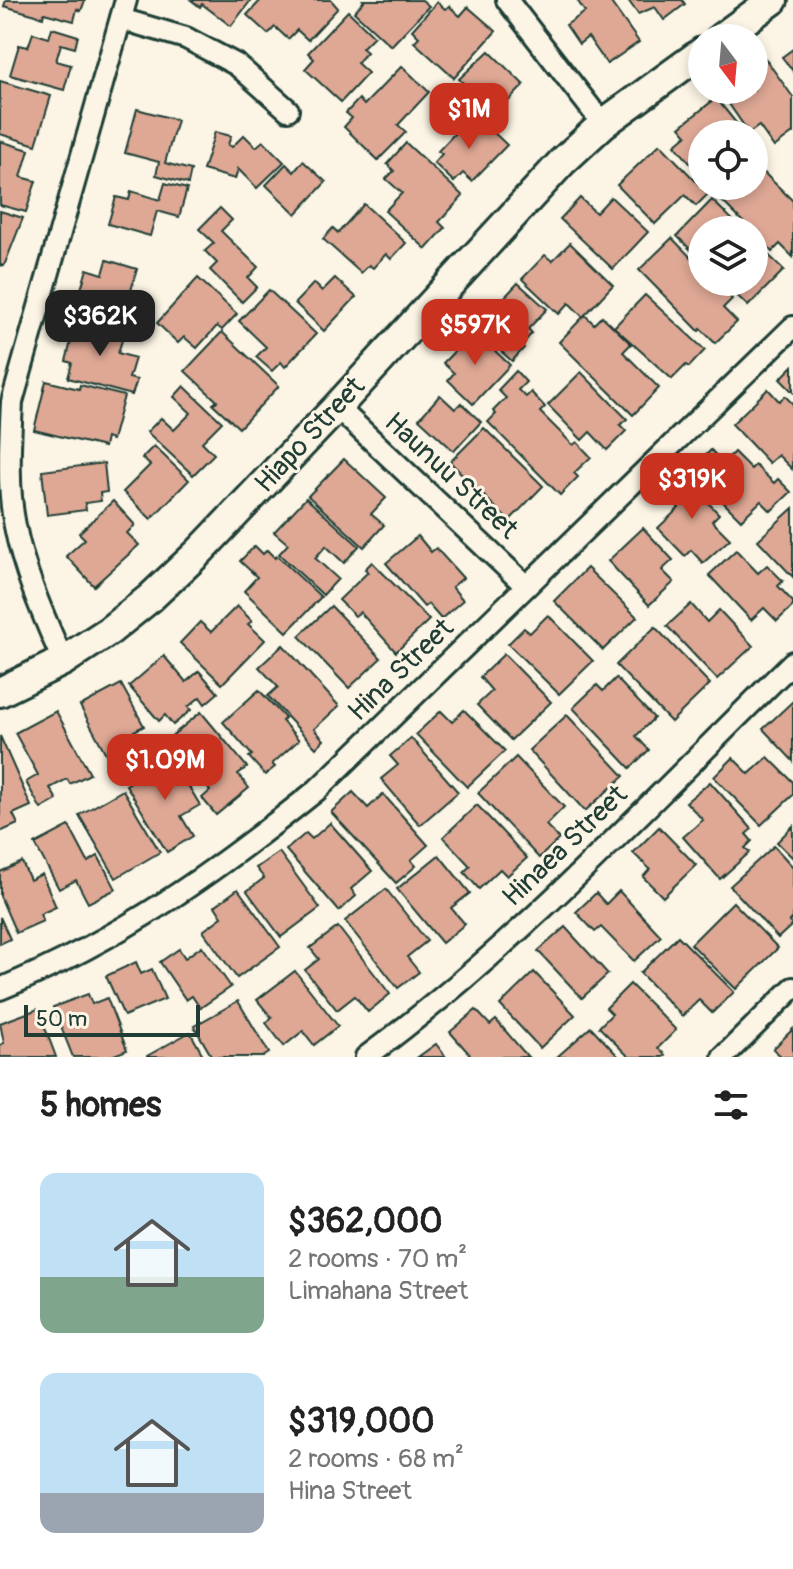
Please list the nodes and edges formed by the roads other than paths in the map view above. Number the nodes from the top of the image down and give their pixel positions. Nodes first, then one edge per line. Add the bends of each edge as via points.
1 (507, 0) edge
2 (773, 0) edge
3 (123, 10) edge
4 (740, 24) edge
5 (688, 62) edge
6 (288, 110) dead end
7 (603, 124) junction
8 (793, 327) edge
9 (337, 407) junction
10 (526, 586) junction
11 (63, 661) junction
12 (793, 662) edge
13 (0, 692) edge
14 (793, 988) edge
15 (0, 989) edge
16 (366, 1057) edge
17 (723, 1057) edge

1 - 7 street
2 - 4 street
3 - 6 street via 237,65
3 - 11 street via 12,402 15,524 26,568
5 - 7 street, Hiapo Street
7 - 9 street, Hiapo Street via 528,197
8 - 10 street, Hina Street
9 - 10 street, Haunuu Street
9 - 11 street, Hiapo Street via 150,598
10 - 15 street, Hina Street via 317,790 241,851 135,922
11 - 13 street, Hiapo Street
12 - 16 street, Hinaea Street via 524,926
14 - 17 street

